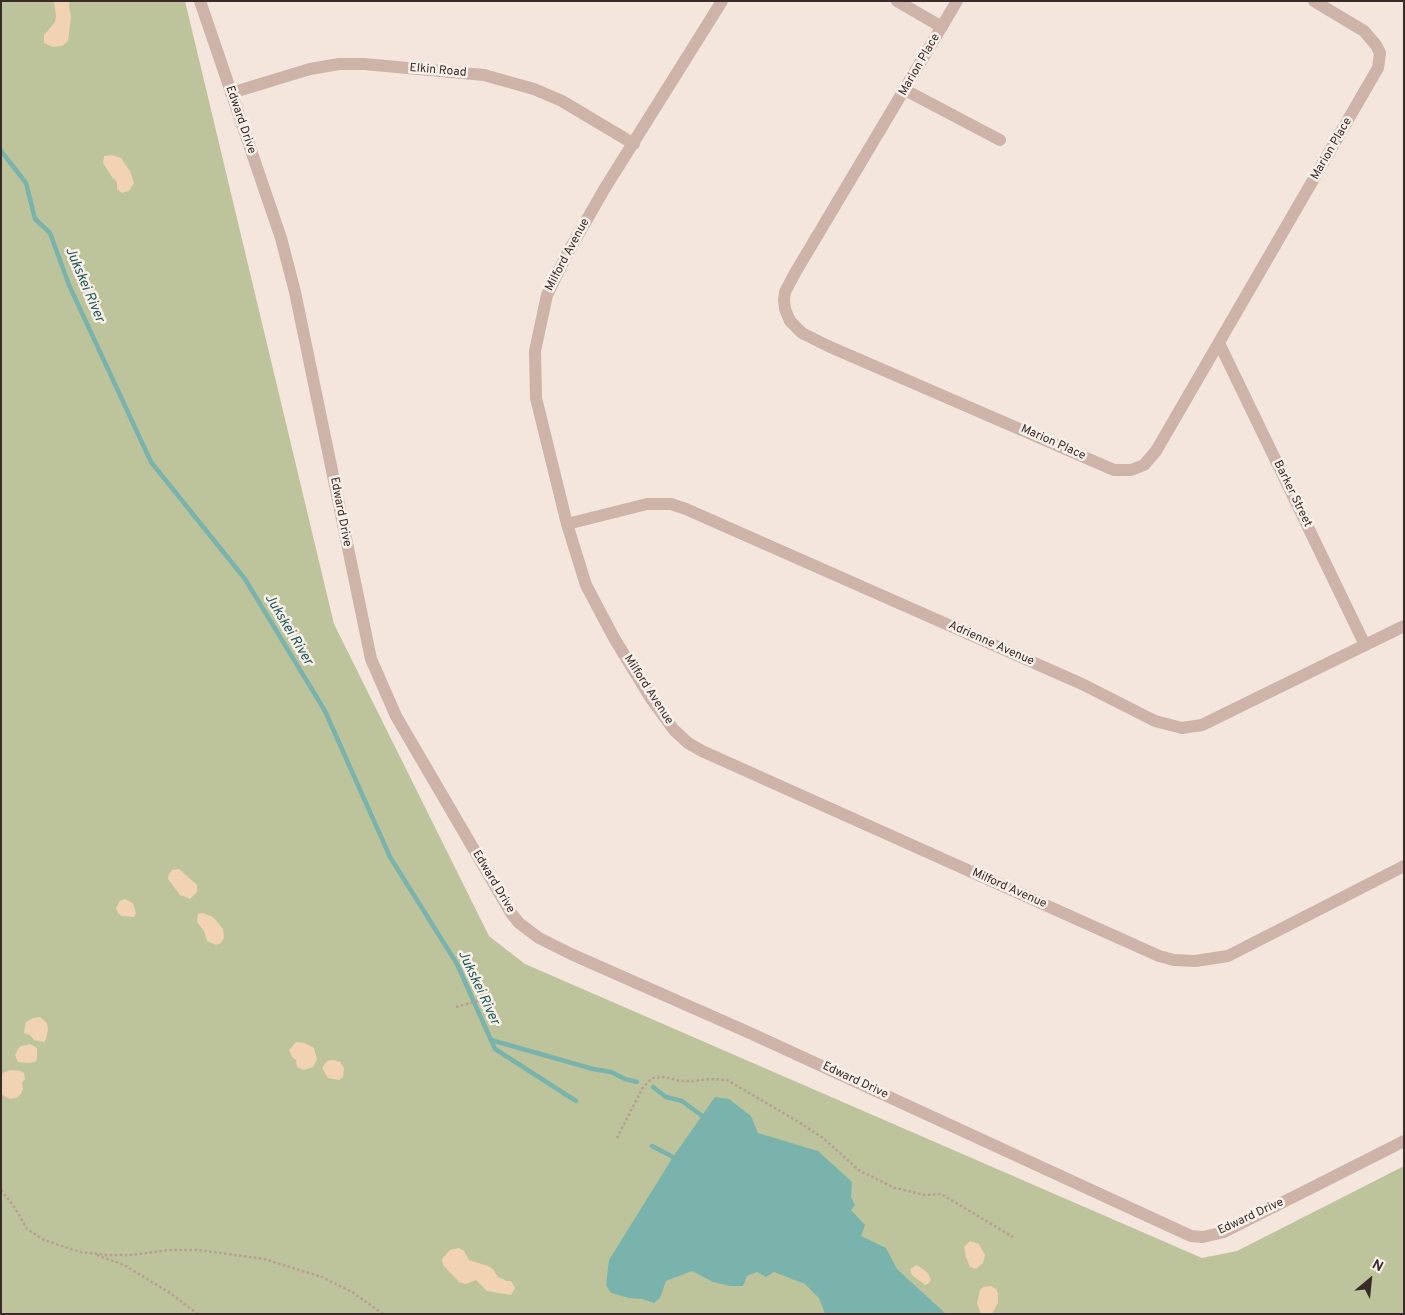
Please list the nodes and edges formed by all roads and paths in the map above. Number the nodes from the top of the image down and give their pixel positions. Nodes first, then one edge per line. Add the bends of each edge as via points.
1 (200, 1) edge
2 (722, 1) edge
3 (897, 1) edge
4 (957, 1) edge
5 (1314, 1) edge
6 (942, 27) junction
7 (905, 90) junction
8 (231, 93) junction
9 (1000, 140) dead end
10 (634, 144) junction
11 (1219, 343) junction
12 (567, 524) junction
13 (1404, 626) edge
14 (1365, 645) junction
15 (1404, 866) edge
16 (484, 999) dead end
17 (456, 1007) dead end
18 (617, 1138) dead end
19 (1404, 1141) edge
20 (1, 1190) edge
21 (1013, 1237) dead end
22 (94, 1254) junction
23 (198, 1314) edge
24 (383, 1314) edge

1 - 8 street, Edward Drive
2 - 10 street, Milford Avenue
3 - 6 street
4 - 6 street, Marion Place
5 - 11 street, Marion Place via 1364,31 1380,53 1378,68
6 - 7 street, Marion Place
7 - 9 street
7 - 11 street, Marion Place via 786,292 785,309 790,321 802,333 1114,470 1131,470 1144,465 1156,451
8 - 10 street, Elkin Road via 310,69 339,64 484,74 562,101
8 - 19 street, Edward Drive via 281,238 295,292 371,659 396,716 441,795 511,913 527,930 571,954 1192,1236 1203,1238 1224,1232
10 - 12 street, Milford Avenue via 605,188 547,295 535,351 536,398
11 - 14 street, Barker Street
12 - 14 street, Adrienne Avenue via 647,504 671,504 1082,684 1155,722 1182,728 1202,725
12 - 15 street, Milford Avenue via 586,585 614,638 652,700 688,743 1159,956 1195,962 1228,956
13 - 14 street, Adrienne Avenue
16 - 17 path
18 - 21 path via 642,1089 652,1078 727,1080 823,1138 860,1171 895,1188 926,1195 941,1194
20 - 22 path via 27,1229 44,1240
22 - 23 path via 124,1266
22 - 24 path via 199,1250 264,1259 322,1277 352,1292

